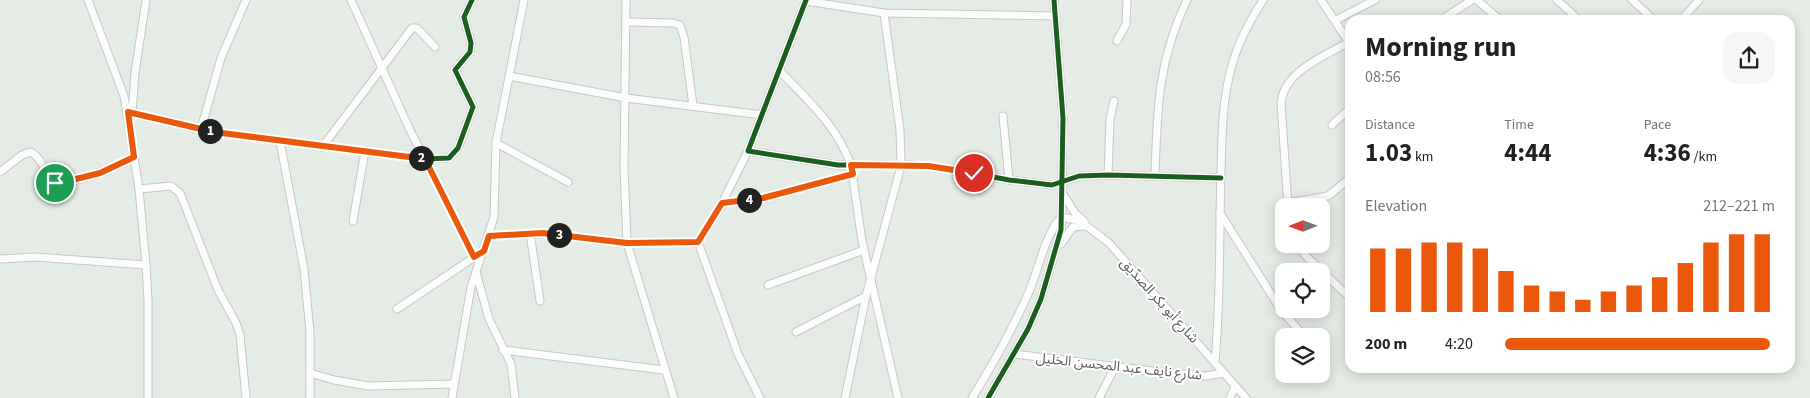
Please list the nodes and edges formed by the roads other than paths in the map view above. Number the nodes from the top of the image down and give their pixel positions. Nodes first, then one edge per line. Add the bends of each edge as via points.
1 (88, 0) edge
2 (146, 0) edge
3 (246, 0) edge
4 (351, 0) edge
5 (472, 0) edge
6 (524, 0) edge
7 (626, 0) edge
8 (1054, 0) edge
9 (1127, 0) edge
10 (1187, 0) edge
11 (1263, 0) edge
12 (1321, 0) edge
13 (1375, 0) edge
14 (1472, 0) edge
15 (1477, 0) edge
16 (1557, 0) edge
17 (1632, 0) edge
18 (1699, 0) edge
19 (806, 1) edge
20 (884, 13) junction
21 (1345, 15) edge
22 (1346, 15) edge
23 (1449, 15) edge
24 (1494, 15) edge
25 (1574, 15) edge
26 (1648, 15) edge
27 (1686, 15) edge
28 (1056, 16) junction
29 (1336, 20) junction
30 (626, 22) junction
31 (1345, 36) edge
32 (1117, 41) dead end
33 (1345, 45) edge
34 (435, 47) dead end
35 (382, 66) junction
36 (779, 70) junction
37 (509, 76) junction
38 (626, 98) junction
39 (1114, 101) dead end
40 (693, 106) junction
41 (130, 113) junction
42 (1345, 113) edge
43 (762, 115) junction
44 (1002, 116) dead end
45 (1332, 125) dead end
46 (201, 129) junction
47 (280, 141) junction
48 (496, 143) junction
49 (323, 146) junction
50 (365, 151) junction
51 (748, 151) junction
52 (134, 157) junction
53 (425, 159) junction
54 (851, 165) junction
55 (901, 166) junction
56 (0, 172) edge
57 (853, 174) junction
58 (1108, 175) junction
59 (1155, 175) junction
60 (1221, 178) junction
61 (1009, 180) junction
62 (1064, 181) junction
63 (568, 182) dead end
64 (1345, 182) edge
65 (139, 189) junction
66 (1063, 194) junction
67 (1288, 198) edge
68 (1318, 198) edge
69 (722, 203) junction
70 (1220, 213) junction
71 (1062, 217) junction
72 (353, 221) dead end
73 (1089, 227) junction
74 (530, 233) junction
75 (489, 236) junction
76 (698, 242) junction
77 (627, 243) junction
78 (864, 250) junction
79 (484, 251) junction
80 (1304, 253) edge
81 (474, 257) junction
82 (0, 259) edge
83 (1054, 260) junction
84 (146, 265) junction
85 (476, 272) junction
86 (871, 279) junction
87 (768, 285) dead end
88 (1345, 293) edge
89 (866, 296) junction
90 (540, 301) dead end
91 (397, 309) dead end
92 (1297, 328) edge
93 (796, 332) dead end
94 (503, 350) junction
95 (1014, 354) junction
96 (1214, 362) junction
97 (1115, 367) junction
98 (664, 370) junction
99 (310, 373) junction
100 (1224, 373) junction
101 (454, 384) junction
102 (1235, 387) junction
103 (148, 398) edge
104 (246, 398) edge
105 (310, 398) edge
106 (452, 398) edge
107 (515, 398) edge
108 (674, 398) edge
109 (760, 398) edge
110 (845, 398) edge
111 (898, 398) edge
112 (972, 398) edge
113 (988, 398) edge
114 (1099, 398) edge
115 (1230, 398) edge
116 (1246, 398) edge

1 - 41 street
2 - 41 street
3 - 46 street via 221,58
4 - 35 street
5 - 53 street via 464,17 471,43 470,52 455,70 470,99 471,114 454,154 445,159
6 - 37 street
7 - 30 street
8 - 28 street
9 - 32 street via 1126,24
10 - 59 street via 1173,29 1164,60
11 - 60 street via 1242,37 1231,68 1224,109
12 - 29 street
13 - 22 street
14 - 23 street
15 - 24 street
16 - 25 street
17 - 26 street
18 - 27 street
19 - 20 street
19 - 36 street
20 - 28 street
20 - 55 street via 900,130
21 - 29 street
28 - 62 street
29 - 31 street
30 - 38 street
30 - 40 street via 680,25
33 - 67 street via 1297,74 1284,90 1281,103
34 - 35 street via 417,28 412,28
35 - 49 street
35 - 53 street
36 - 43 street
36 - 54 street via 834,128
37 - 38 street
37 - 48 street
38 - 40 street
38 - 77 street via 624,178
39 - 58 street via 1110,119
40 - 43 street
41 - 46 street
41 - 52 street
42 - 45 street
43 - 51 street
44 - 61 street
46 - 47 street
47 - 49 street
47 - 99 street via 302,248 310,332
48 - 63 street
48 - 75 street via 496,205
49 - 50 street
50 - 53 street
50 - 72 street
51 - 54 street
51 - 69 street
52 - 56 street via 100,173 60,183 52,180 37,156 30,152
52 - 65 street
53 - 81 street
54 - 55 street
54 - 57 street
55 - 61 street via 950,169
55 - 86 street
57 - 69 street via 771,196
57 - 78 street
58 - 59 street
58 - 62 street via 1079,176
59 - 60 street
60 - 70 street
61 - 62 street via 1052,184
62 - 66 street
64 - 68 street via 1328,196
65 - 84 street
65 - 104 street via 171,186 180,193 218,290 238,329
66 - 71 street
66 - 73 street
69 - 76 street
70 - 92 street via 1281,310
70 - 96 street via 1220,291
71 - 73 street, شارع أبو بكر الصدّيق via 1080,221
71 - 83 street
71 - 112 street via 1052,228 1032,284 997,360
73 - 83 street via 1077,225 1069,231
73 - 96 street, شارع أبو بكر الصدّيق via 1109,243
74 - 75 street
74 - 77 street
74 - 90 street
75 - 79 street
76 - 77 street
76 - 109 street via 738,354
77 - 98 street
78 - 86 street
78 - 87 street
79 - 81 street
79 - 85 street
80 - 88 street
81 - 91 street
82 - 84 street via 36,257
83 - 95 street via 1041,299
84 - 103 street
85 - 94 street via 489,319
85 - 101 street
86 - 89 street
86 - 111 street
89 - 93 street
89 - 110 street
94 - 98 street
94 - 107 street via 513,370
95 - 97 street, شارع نايف عبد المحسن الخليل
95 - 113 street
96 - 100 street, شارع أبو بكر الصدّيق
97 - 100 street, شارع نايف عبد المحسن الخليل via 1206,376
97 - 114 street
98 - 108 street
99 - 101 street via 363,386
99 - 105 street
100 - 102 street, شارع أبو بكر الصدّيق
101 - 106 street
102 - 115 street
102 - 116 street, شارع أبو بكر الصدّيق

